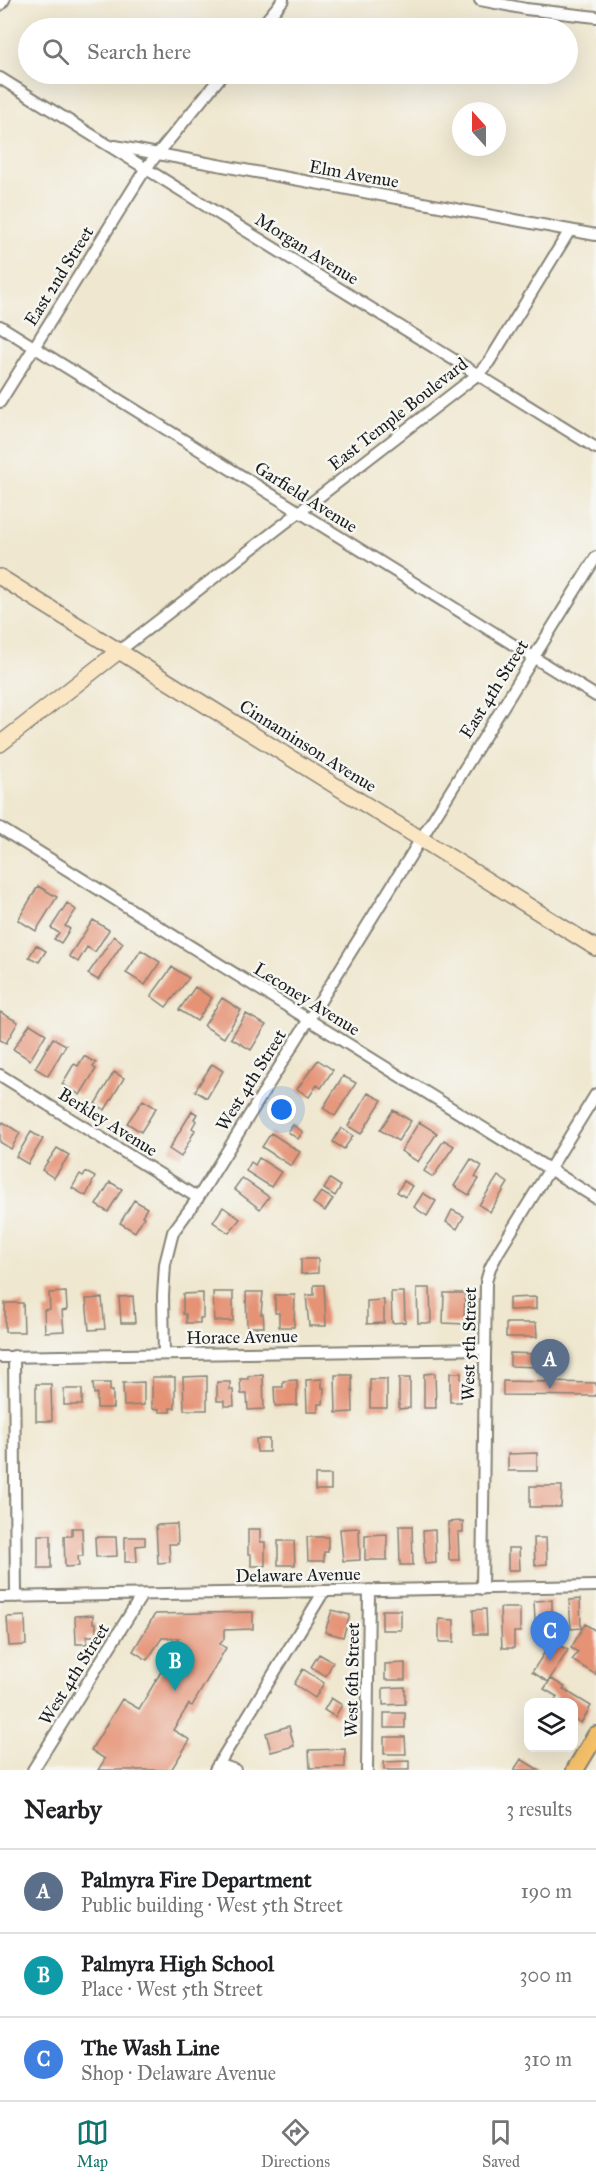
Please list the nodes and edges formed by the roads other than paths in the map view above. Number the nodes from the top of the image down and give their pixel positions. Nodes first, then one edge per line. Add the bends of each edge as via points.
1 (4, 0) edge
2 (283, 0) edge
3 (480, 0) edge
4 (0, 5) edge
5 (596, 17) edge
6 (268, 18) edge
7 (0, 78) edge
8 (215, 84) edge
9 (106, 144) junction
10 (157, 154) junction
11 (146, 168) junction
12 (570, 230) junction
13 (596, 235) edge
14 (0, 326) edge
15 (34, 347) junction
16 (477, 375) junction
17 (0, 402) edge
18 (596, 448) edge
19 (299, 512) junction
20 (596, 557) edge
21 (0, 577) edge
22 (119, 651) junction
23 (533, 657) junction
24 (596, 696) edge
25 (0, 744) edge
26 (0, 828) edge
27 (420, 838) junction
28 (596, 948) edge
29 (308, 1019) junction
30 (0, 1075) edge
31 (596, 1094) edge
32 (550, 1169) junction
33 (198, 1198) junction
34 (596, 1198) edge
35 (484, 1349) junction
36 (164, 1354) junction
37 (14, 1356) junction
38 (0, 1357) edge
39 (596, 1586) edge
40 (482, 1588) junction
41 (369, 1590) junction
42 (324, 1591) junction
43 (142, 1595) junction
44 (0, 1597) edge
45 (16, 1597) junction
46 (596, 1735) edge
47 (216, 1767) edge
48 (33, 1770) edge
49 (235, 1770) edge
50 (367, 1770) edge
51 (574, 1770) edge

1 - 4 street
2 - 6 street
3 - 5 street
7 - 9 street, Morgan Avenue
8 - 10 street, East 2nd Street
9 - 10 street, Elm Avenue
9 - 11 street, Morgan Avenue
10 - 11 street, East 2nd Street
10 - 12 street, Elm Avenue
11 - 15 street, East 2nd Street
11 - 16 street, Morgan Avenue
12 - 13 street, Elm Avenue
12 - 16 street, East Temple Boulevard via 489,362
14 - 15 street, Garfield Avenue
15 - 17 street, East 2nd Street
15 - 19 street, Garfield Avenue
16 - 18 street, Morgan Avenue
16 - 19 street, East Temple Boulevard
19 - 22 street, East Temple Boulevard
19 - 23 street, Garfield Avenue
20 - 23 street, East 4th Street
21 - 22 street, Cinnaminson Avenue
22 - 25 street
22 - 27 street, Cinnaminson Avenue
23 - 24 street, Garfield Avenue
23 - 27 street, East 4th Street
26 - 29 street, Leconey Avenue
27 - 28 street, Cinnaminson Avenue
27 - 29 street, West 4th Street
29 - 32 street, Leconey Avenue
29 - 33 street, West 4th Street
30 - 33 street, Berkley Avenue
31 - 32 street, West 5th Street
32 - 34 street, Leconey Avenue
32 - 35 street, West 5th Street via 490,1268
33 - 36 street, West 4th Street via 173,1232 165,1264
35 - 36 street, Horace Avenue
35 - 40 street, West 5th Street
36 - 37 street, Horace Avenue
37 - 38 street, Horace Avenue
37 - 45 street
39 - 40 street, Delaware Avenue
40 - 41 street, Delaware Avenue
41 - 42 street, Delaware Avenue
41 - 50 street, West 6th Street
42 - 43 street, Delaware Avenue
42 - 47 street
43 - 45 street, Delaware Avenue
43 - 48 street, West 4th Street
44 - 45 street, Delaware Avenue
46 - 51 main road
47 - 49 street

